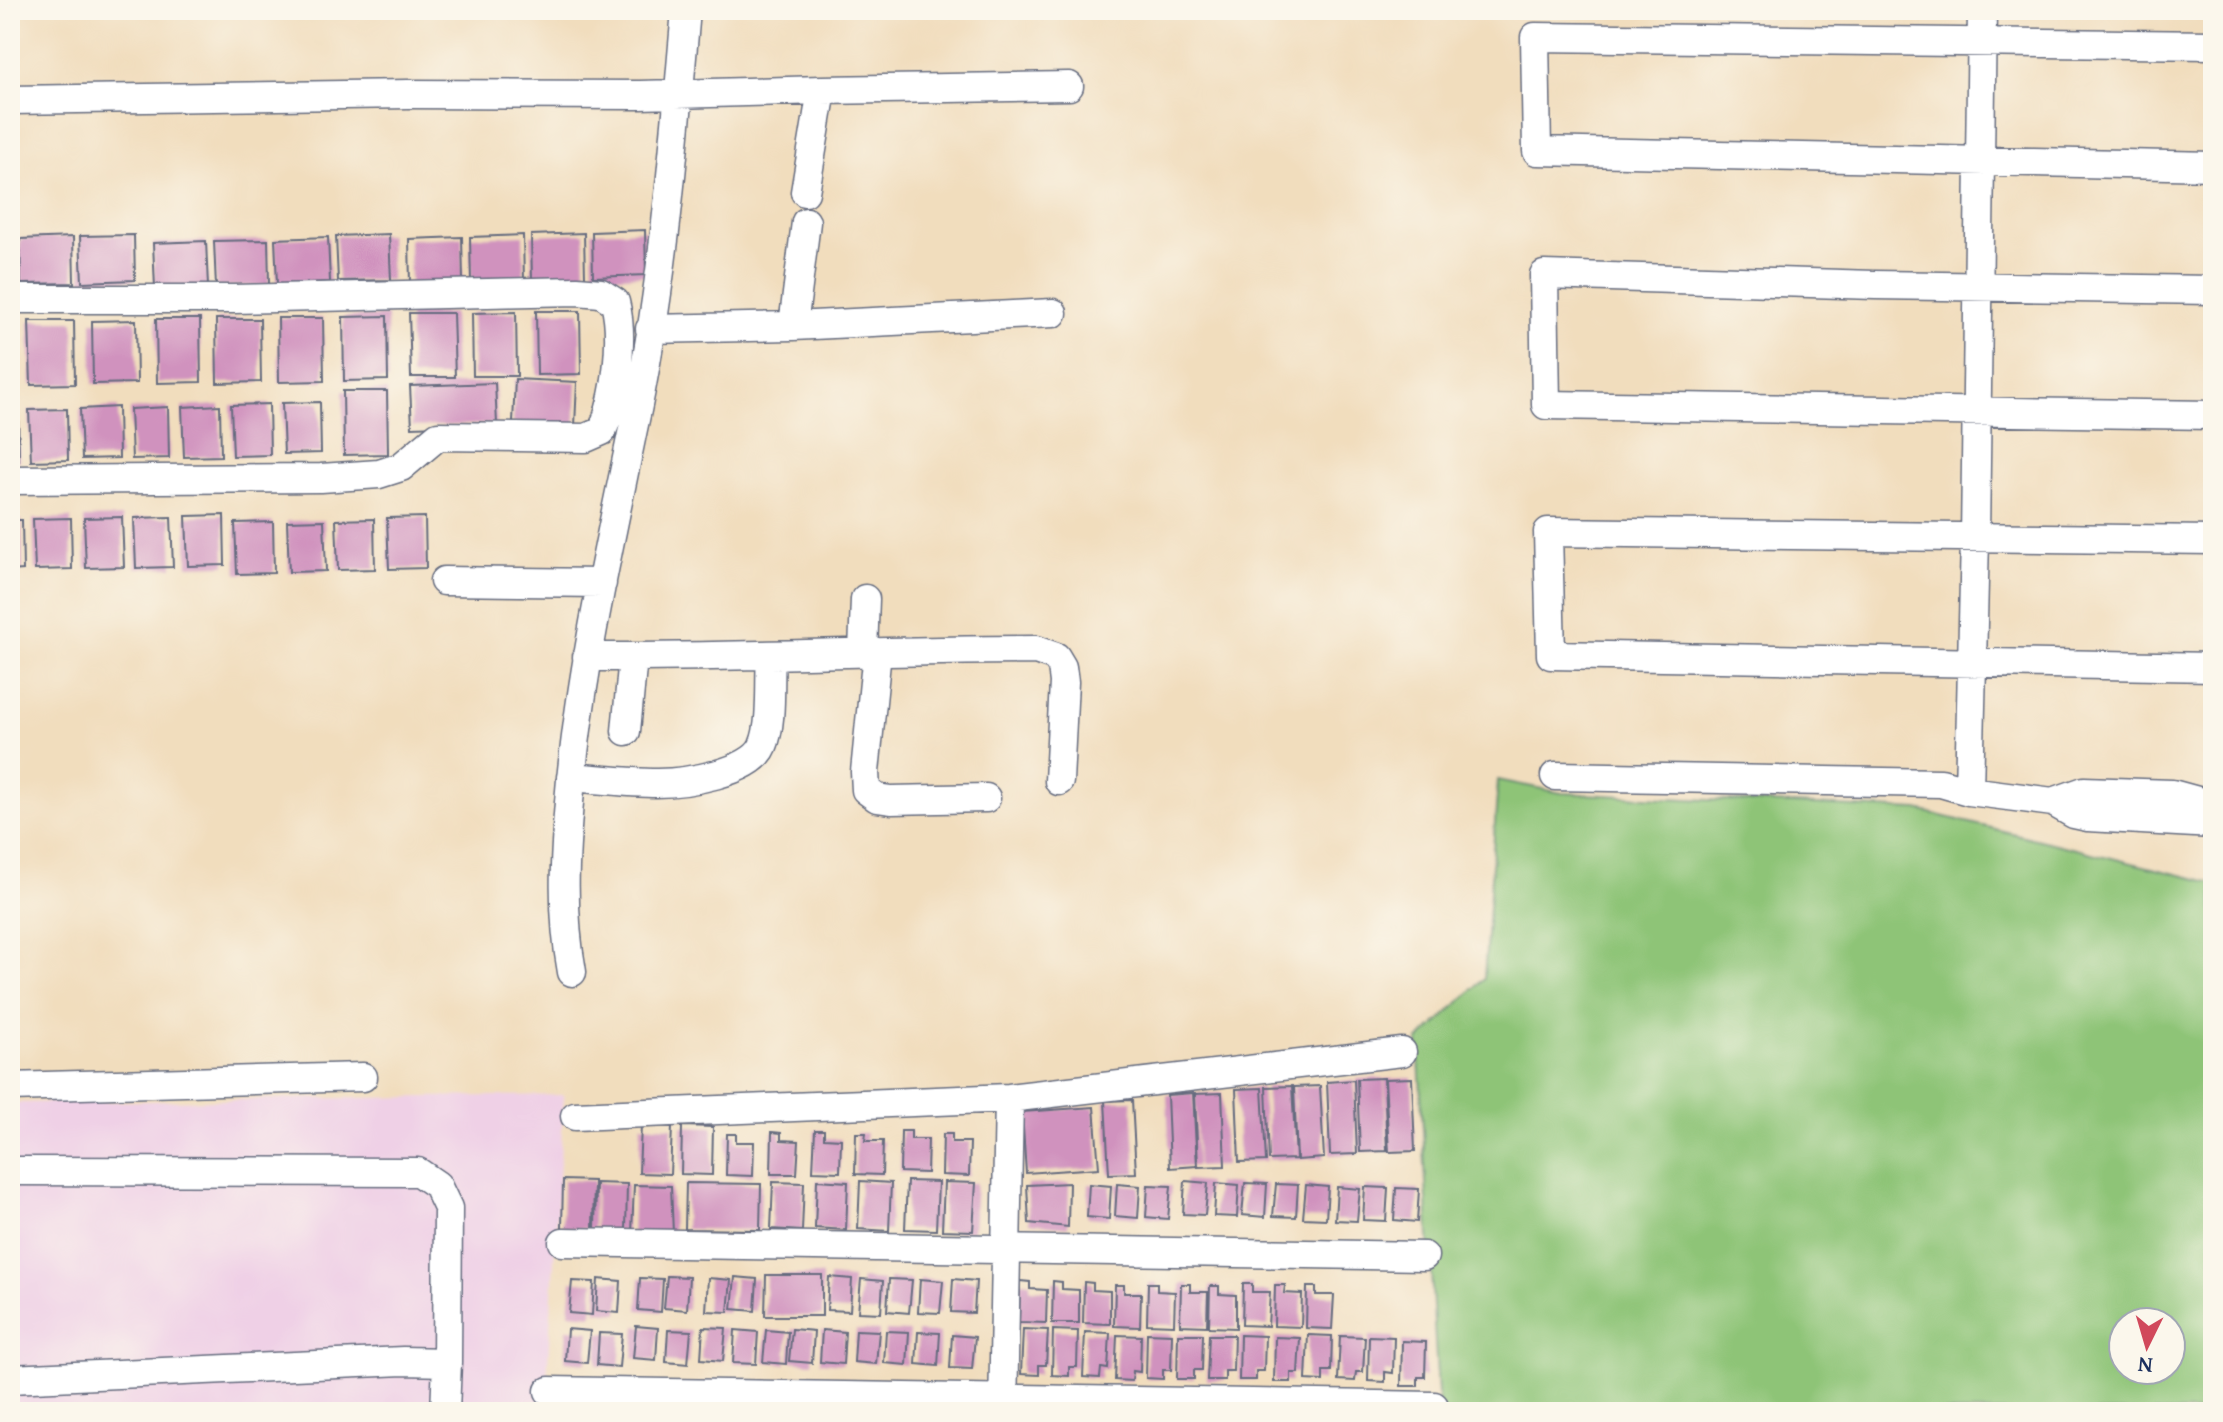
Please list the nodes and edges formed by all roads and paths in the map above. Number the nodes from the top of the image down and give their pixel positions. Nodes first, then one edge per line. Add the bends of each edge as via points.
1 (686, 10) edge
2 (1982, 10) edge
3 (1982, 42) junction
4 (2213, 45) edge
5 (1069, 86) dead end
6 (822, 90) junction
7 (679, 93) junction
8 (10, 100) edge
9 (1981, 160) junction
10 (2213, 166) edge
11 (805, 192) dead end
12 (806, 222) dead end
13 (1977, 285) junction
14 (2213, 290) edge
15 (10, 299) edge
16 (1053, 313) dead end
17 (793, 326) junction
18 (650, 329) junction
19 (1977, 411) junction
20 (2213, 415) edge
21 (10, 480) edge
22 (1975, 538) junction
23 (2213, 540) edge
24 (444, 581) dead end
25 (602, 583) junction
26 (865, 599) dead end
27 (870, 652) junction
28 (771, 655) junction
29 (587, 657) junction
30 (633, 657) junction
31 (1970, 661) junction
32 (2213, 667) edge
33 (626, 731) dead end
34 (1555, 776) dead end
35 (571, 777) junction
36 (1059, 781) dead end
37 (1969, 791) junction
38 (986, 798) dead end
39 (2208, 811) edge
40 (572, 972) dead end
41 (1402, 1052) dead end
42 (363, 1077) dead end
43 (10, 1087) edge
44 (1002, 1098) junction
45 (575, 1116) dead end
46 (10, 1171) edge
47 (563, 1242) dead end
48 (999, 1248) junction
49 (1424, 1256) dead end
50 (447, 1362) junction
51 (10, 1379) edge
52 (549, 1391) dead end
53 (996, 1405) edge
54 (1434, 1406) dead end
55 (445, 1412) edge

1 - 7 street
2 - 3 street
3 - 4 street
3 - 9 street
3 - 9 street via 1535,37 1537,151
5 - 6 street
6 - 7 street
6 - 11 street
7 - 8 street
7 - 18 street
9 - 10 street
9 - 13 street
12 - 17 street
13 - 14 street
13 - 19 street
13 - 19 street via 1544,275 1546,405
15 - 21 street via 577,291 601,293 615,302 618,315 609,415 602,431 586,438 438,436 401,467 379,474
16 - 17 street
17 - 18 street
18 - 25 street
19 - 20 street
19 - 22 street
22 - 23 street
22 - 31 street
22 - 31 street via 1548,532 1551,655
24 - 25 street
25 - 29 street
26 - 27 street
27 - 28 street
27 - 36 street via 1036,650 1056,657 1064,682
27 - 38 street via 866,790 891,800
28 - 30 street
28 - 35 street via 766,735 754,759 703,777 659,783
29 - 30 street
29 - 35 street
30 - 33 street
31 - 32 street
31 - 37 street
34 - 37 street via 1941,783
35 - 40 street via 564,874
37 - 39 street via 2053,802 2088,817
41 - 44 street
42 - 43 street
44 - 45 street
44 - 48 street
46 - 50 street via 418,1172 437,1185 448,1208
47 - 48 street
48 - 49 street
48 - 53 street
50 - 51 street
50 - 55 street
52 - 53 street
53 - 54 street

